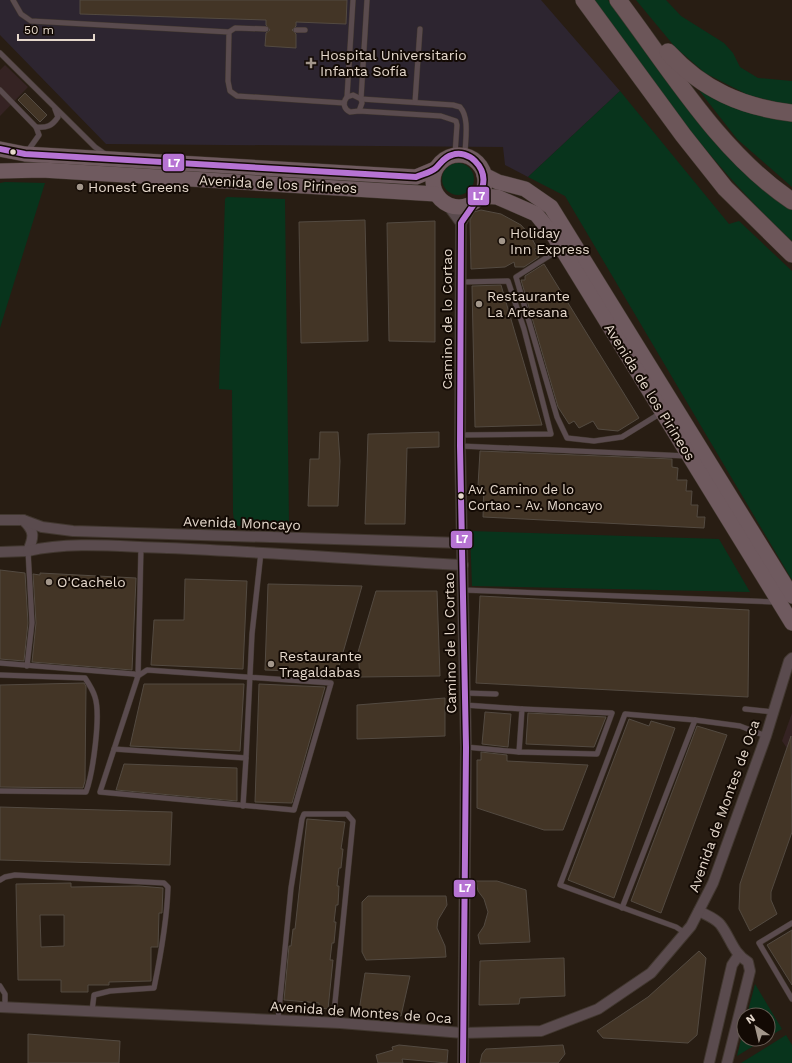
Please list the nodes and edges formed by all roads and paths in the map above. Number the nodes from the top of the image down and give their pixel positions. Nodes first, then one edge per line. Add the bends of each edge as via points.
1 (13, 0) edge
2 (353, 0) edge
3 (367, 0) edge
4 (584, 0) edge
5 (618, 0) edge
6 (636, 23) junction
7 (266, 29) dead end
8 (420, 29) dead end
9 (296, 30) dead end
10 (305, 30) dead end
11 (229, 32) junction
12 (0, 53) edge
13 (0, 90) edge
14 (347, 97) junction
15 (361, 99) junction
16 (414, 102) junction
17 (344, 103) junction
18 (55, 107) junction
19 (359, 110) junction
20 (792, 113) edge
21 (36, 127) junction
22 (0, 149) edge
23 (25, 154) junction
24 (460, 154) junction
25 (112, 159) junction
26 (435, 169) junction
27 (0, 171) edge
28 (484, 175) junction
29 (441, 199) junction
30 (476, 199) junction
31 (792, 201) edge
32 (461, 222) junction
33 (561, 248) junction
34 (792, 254) edge
35 (461, 282) junction
36 (662, 412) junction
37 (460, 435) junction
38 (460, 446) junction
39 (690, 456) junction
40 (0, 520) edge
41 (23, 520) junction
42 (262, 538) junction
43 (462, 543) junction
44 (141, 548) junction
45 (28, 551) junction
46 (0, 552) edge
47 (261, 552) junction
48 (463, 566) junction
49 (463, 590) junction
50 (786, 599) edge
51 (792, 623) edge
52 (792, 658) edge
53 (0, 664) edge
54 (27, 666) junction
55 (0, 675) edge
56 (138, 676) junction
57 (251, 677) junction
58 (792, 680) edge
59 (782, 686) junction
60 (465, 693) junction
61 (496, 694) dead end
62 (465, 706) junction
63 (522, 709) junction
64 (745, 709) dead end
65 (773, 712) junction
66 (694, 720) junction
67 (766, 736) junction
68 (466, 747) junction
69 (114, 749) junction
70 (519, 752) junction
71 (246, 758) junction
72 (0, 791) edge
73 (243, 806) junction
74 (0, 880) edge
75 (622, 908) junction
76 (698, 911) junction
77 (792, 923) edge
78 (685, 933) junction
79 (738, 956) junction
80 (0, 986) edge
81 (792, 999) edge
82 (2, 1007) edge
83 (92, 1011) junction
84 (278, 1020) junction
85 (333, 1023) junction
86 (463, 1033) junction
87 (463, 1063) edge
88 (709, 1063) edge
89 (727, 1063) edge

1 - 11 lane via 21,14 32,21
2 - 14 lane
3 - 15 lane
4 - 34 highway via 725,188
5 - 6 highway
6 - 20 highway via 702,82 744,104
6 - 31 highway via 706,118 751,168
7 - 11 lane via 234,28
8 - 16 lane
9 - 10 lane
11 - 17 lane via 228,81 230,91 237,96
12 - 18 lane
13 - 21 lane
14 - 15 lane via 353,95
14 - 17 lane
15 - 16 lane
15 - 19 lane
16 - 24 lane via 453,105 462,109 465,122
17 - 19 lane via 346,110 350,112
18 - 21 lane via 58,117 53,124 46,128
18 - 25 lane via 95,147
19 - 24 lane via 441,116 451,119 457,123
21 - 23 lane via 39,135
22 - 23 main road, Avenida de los Pirineos
23 - 25 main road, Avenida de los Pirineos
24 - 26 main road via 445,158
24 - 28 main road via 475,160
25 - 26 main road, Avenida de los Pirineos via 416,176
26 - 29 main road via 432,179
27 - 29 main road, Avenida de los Pirineos via 54,171
28 - 30 main road via 484,184
28 - 50 main road, Avenida de los Pirineos via 498,182 525,189 551,207
29 - 30 main road via 462,206
29 - 32 street
30 - 32 street
30 - 33 main road, Avenida de los Pirineos via 497,197 536,214
32 - 35 street, Camino de lo Cortao
33 - 36 main road, Avenida de los Pirineos
33 - 36 lane via 516,277 552,403 567,438 594,441 622,437
35 - 37 street, Camino de lo Cortao
35 - 37 lane via 508,281 524,329 551,434
36 - 39 main road, Avenida de los Pirineos
37 - 38 street, Camino de lo Cortao
38 - 39 lane
38 - 43 street, Camino de lo Cortao
39 - 50 main road, Avenida de los Pirineos
40 - 41 street
41 - 42 street, Avenida Moncayo via 42,527 72,531
41 - 45 street via 31,528 33,536
42 - 43 street, Avenida Moncayo
42 - 47 street
43 - 48 street, Camino de lo Cortao
44 - 45 street, Avenida Moncayo via 54,546
44 - 47 street, Avenida Moncayo
44 - 56 lane
45 - 46 street, Avenida Moncayo
45 - 54 lane via 32,623
47 - 48 street, Avenida Moncayo
47 - 57 lane via 252,634
48 - 49 street, Camino de lo Cortao
49 - 50 lane
49 - 60 street, Camino de lo Cortao
50 - 51 main road, Avenida de los Pirineos
52 - 59 street, Avenida de Montes de Oca
53 - 54 lane
54 - 56 lane
55 - 72 lane via 85,678 96,698 92,769 86,792
56 - 57 lane via 147,670
56 - 69 lane
57 - 71 lane
57 - 73 lane via 331,683 294,810
58 - 59 street
59 - 65 street, Avenida de Montes de Oca
60 - 61 lane
60 - 62 street, Camino de lo Cortao
62 - 63 lane
62 - 68 street, Camino de lo Cortao
63 - 70 lane
63 - 70 lane via 612,714 597,754
64 - 65 lane
65 - 67 street, Avenida de Montes de Oca
66 - 67 lane via 740,726
66 - 75 lane
66 - 75 lane via 625,714 560,885
67 - 76 street, Avenida de Montes de Oca via 713,883
68 - 70 lane
68 - 86 street, Camino de lo Cortao
69 - 71 lane
69 - 73 lane via 100,792
71 - 73 lane
74 - 83 lane via 16,875 164,883 168,887 167,912 154,988 110,991 94,995
75 - 78 lane via 676,927
76 - 78 street, Avenida de Montes de Oca
76 - 79 street via 720,924
77 - 81 lane via 759,943
78 - 86 street, Avenida de Montes de Oca via 651,973 598,1009 541,1031
79 - 88 street via 732,965
79 - 89 street via 748,962 750,971
80 - 82 lane via 5,994
82 - 83 street, Avenida de Montes de Oca
83 - 84 street, Avenida de Montes de Oca
84 - 85 street, Avenida de Montes de Oca
84 - 85 lane via 291,888 302,819 304,814 348,814 353,821
85 - 86 street, Avenida de Montes de Oca
86 - 87 street, Camino de lo Cortao

